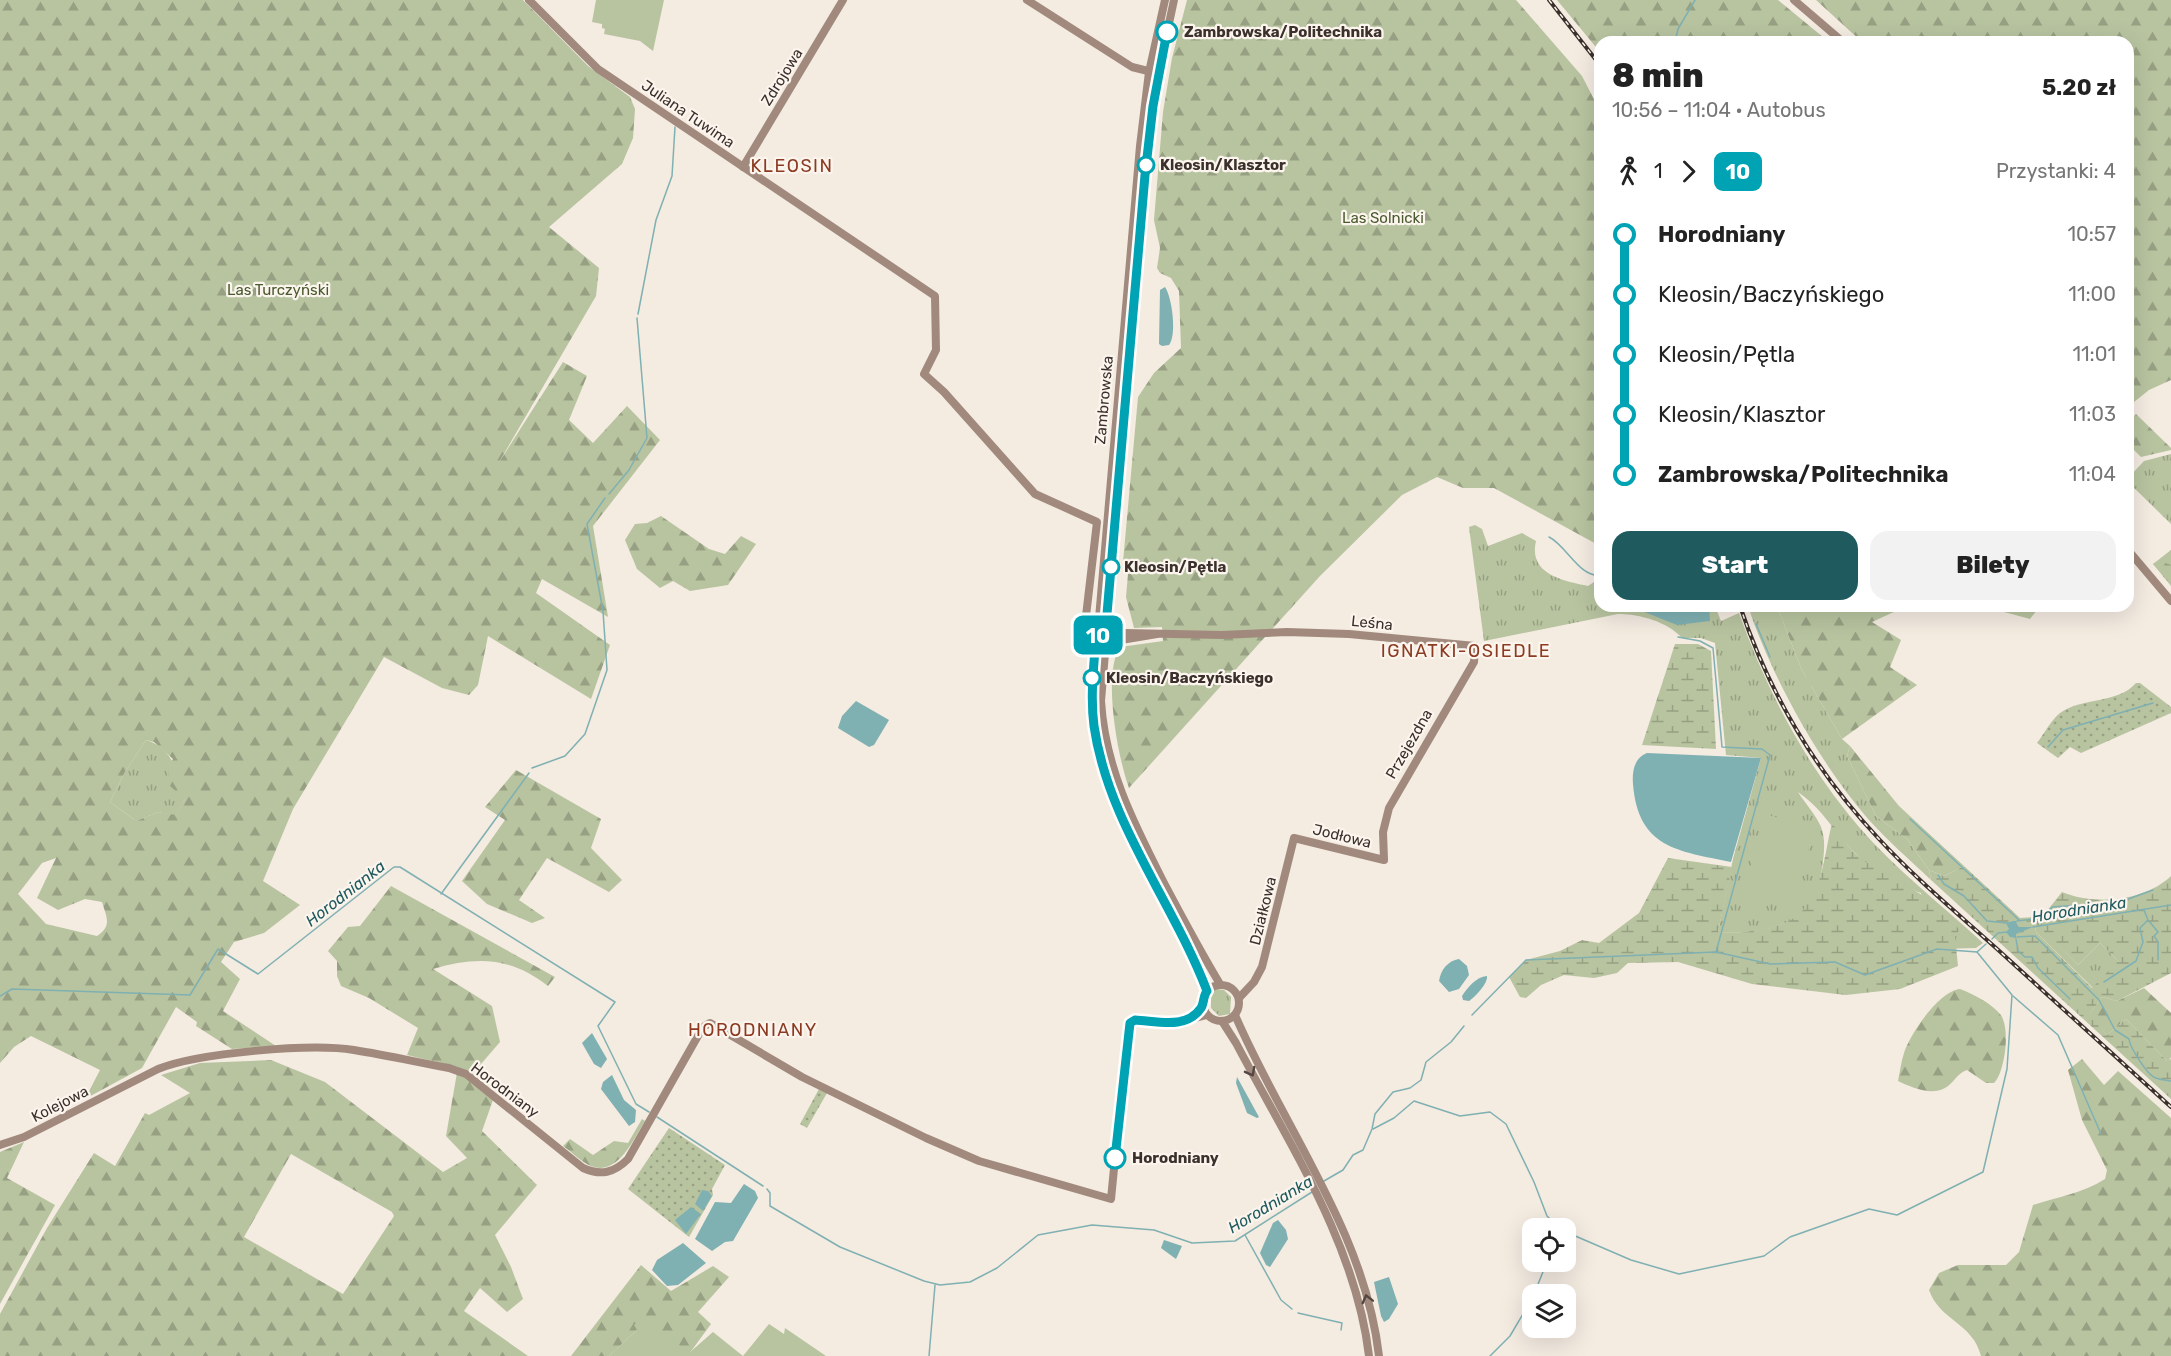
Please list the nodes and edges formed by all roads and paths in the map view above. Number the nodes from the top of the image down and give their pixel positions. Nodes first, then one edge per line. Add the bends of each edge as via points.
1 (529, 0) edge
2 (843, 0) edge
3 (1027, 0) edge
4 (1165, 0) edge
5 (1174, 0) edge
6 (1794, 0) edge
7 (1836, 36) edge
8 (1149, 72) junction
9 (1159, 72) junction
10 (743, 167) junction
11 (2134, 557) edge
12 (2171, 601) edge
13 (1084, 633) joint
14 (1101, 636) junction
15 (1475, 646) joint
16 (1118, 797) junction
17 (1294, 838) joint
18 (1384, 860) joint
19 (1220, 984) junction
20 (1250, 986) junction
21 (1234, 990) junction
22 (1207, 991) junction
23 (1239, 998) junction
24 (1203, 1007) junction
25 (1235, 1015) junction
26 (1207, 1016) junction
27 (1185, 1021) junction
28 (1222, 1022) junction
29 (130, 1083) joint
30 (0, 1145) edge
31 (1369, 1356) edge
32 (1378, 1356) edge

1 - 10 street, Juliana Tuwima via 597,69
2 - 10 street, Zdrojowa
3 - 8 street via 1132,67
4 - 8 street, Zambrowska
5 - 9 street, Zambrowska
6 - 7 street
8 - 9 street
8 - 14 street, Zambrowska
9 - 14 street, Zambrowska via 1145,175
10 - 13 street, Juliana Tuwima via 935,296 936,350 924,374 1042,500 1097,522
11 - 12 street
13 - 14 street, Leśna
14 - 15 street, Leśna via 1349,634
14 - 16 street, Zambrowska via 1101,716
15 - 18 street, Przejezdna via 1474,662 1389,808 1383,832
16 - 19 street
16 - 22 street
17 - 18 street, Jodłowa
17 - 20 street, Działkowa via 1262,967
19 - 21 street
19 - 22 street
20 - 21 street
20 - 23 street, Działkowa
21 - 23 street
22 - 24 street
23 - 25 street
24 - 26 street
24 - 27 street
25 - 28 street
32 -> 25 street via 1364,1287 1346,1238
26 - 27 street
26 - 28 street
27 - 29 street, Horodniany via 1135,1020 1128,1026 1111,1199 979,1161 802,1077 712,1024 703,1027 628,1159 611,1172 583,1168 466,1074 354,1050 309,1048 202,1057 168,1064
28 -> 31 street via 1319,1202 1351,1275
29 - 30 street, Kolejowa via 24,1137

